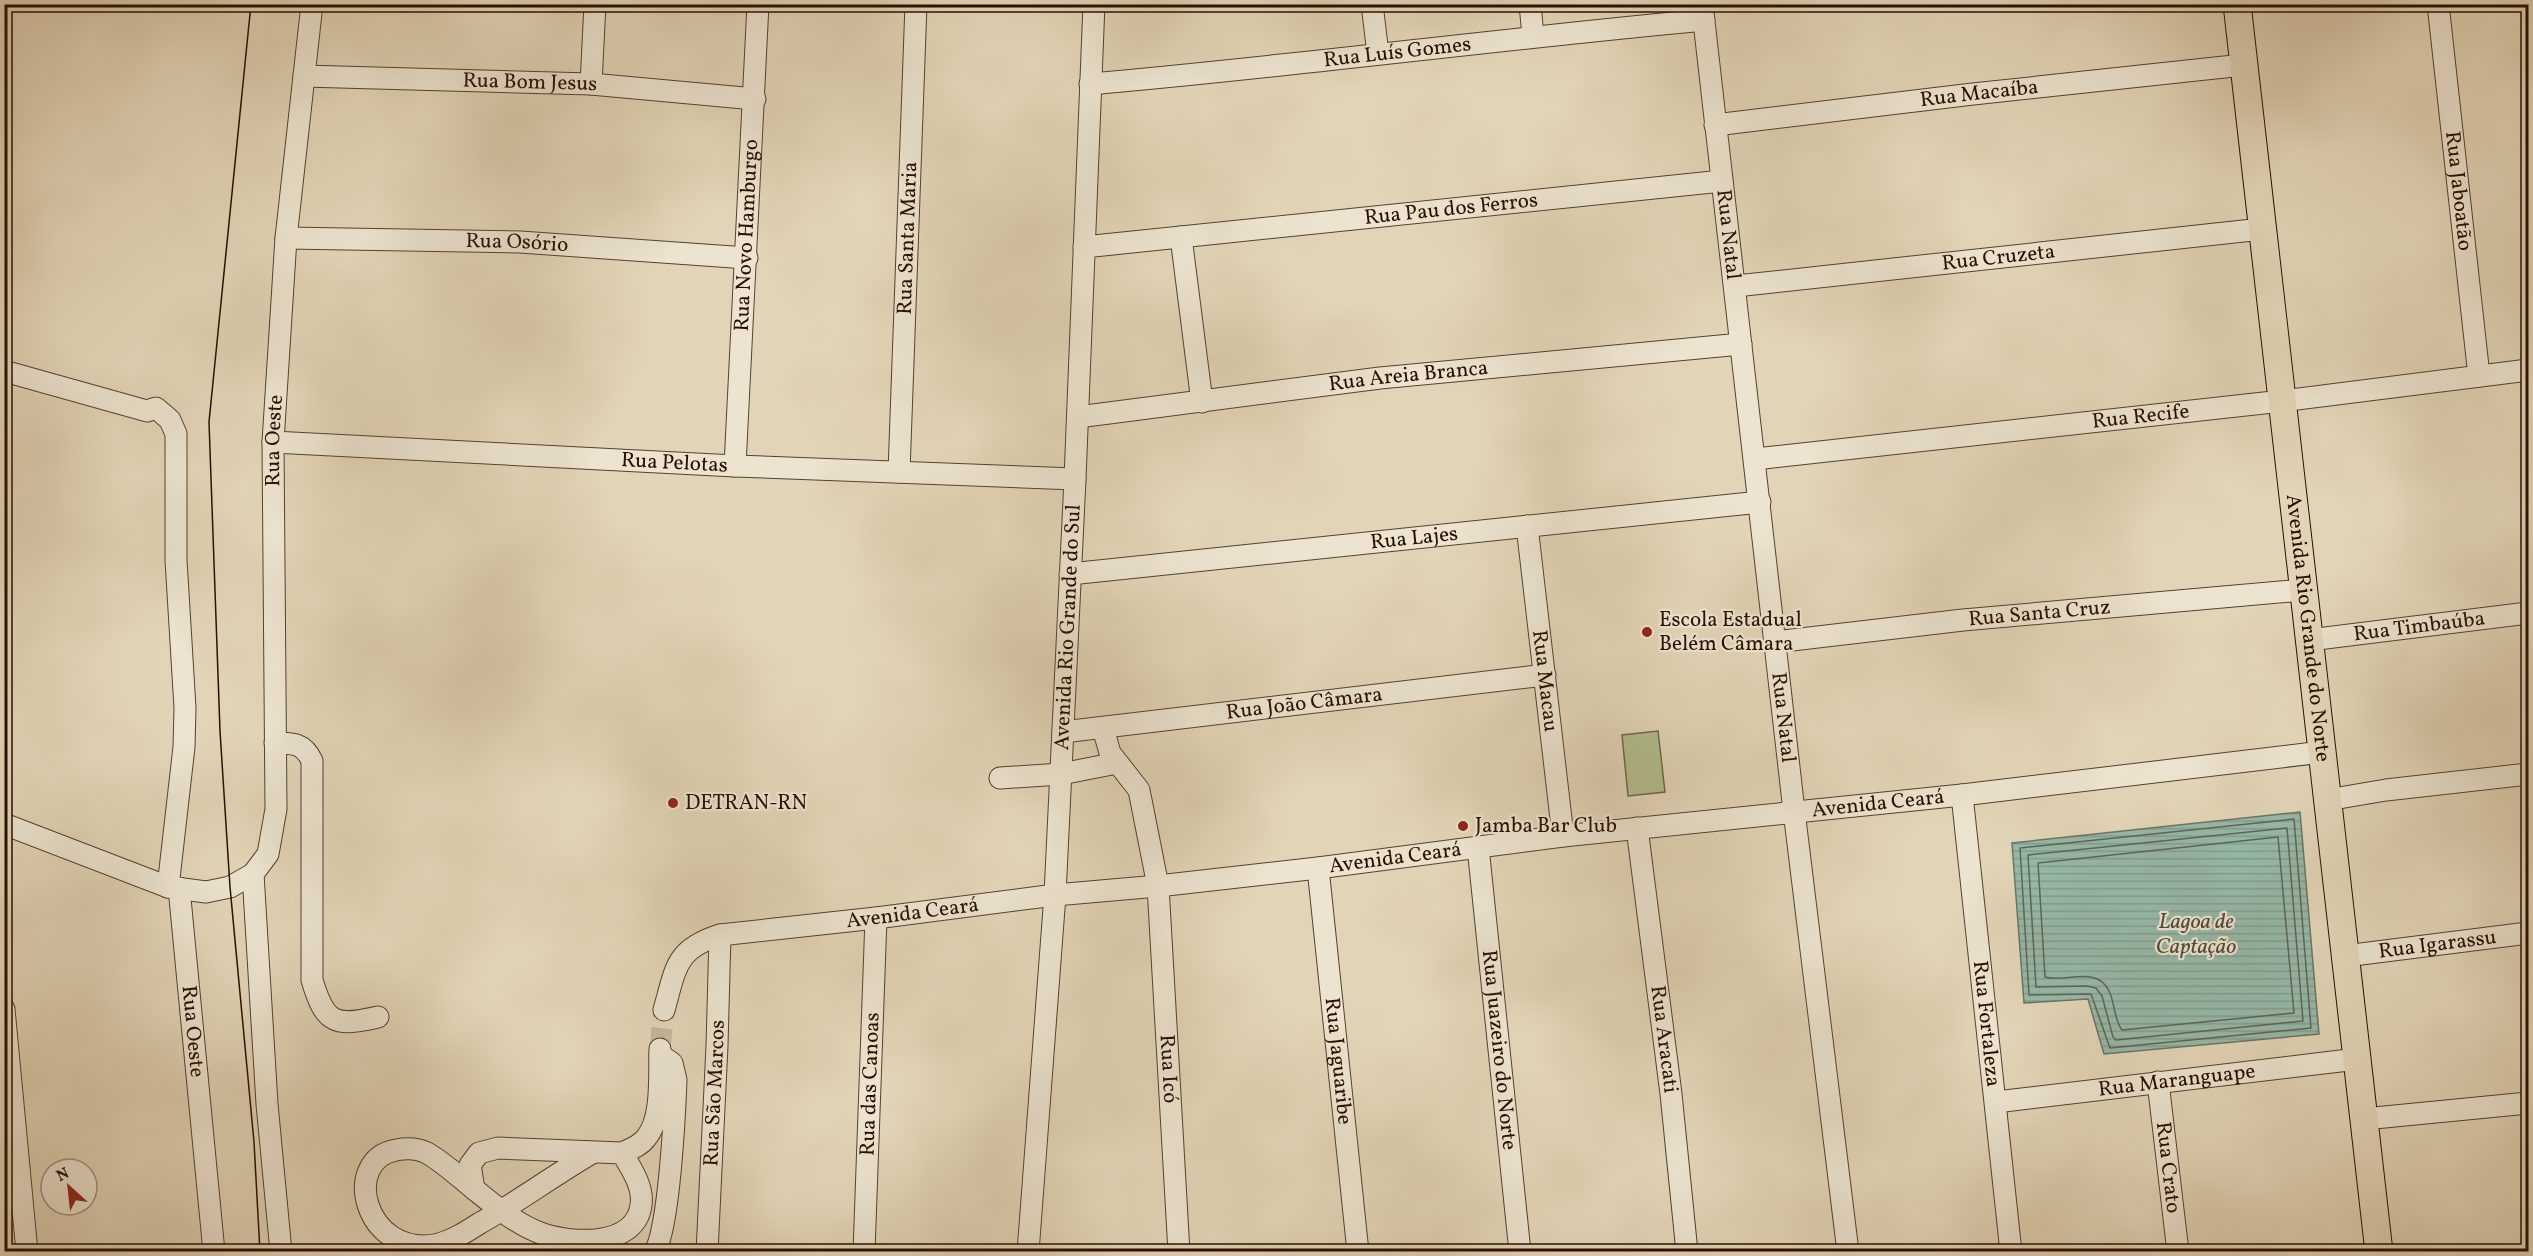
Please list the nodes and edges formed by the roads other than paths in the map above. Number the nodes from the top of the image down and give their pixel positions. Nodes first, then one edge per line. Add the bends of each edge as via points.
1 (312, 4) edge
2 (595, 4) edge
3 (758, 4) edge
4 (916, 4) edge
5 (1094, 4) edge
6 (1372, 4) edge
7 (1530, 4) edge
8 (2237, 4) edge
9 (2438, 4) edge
10 (1703, 12) edge
11 (1533, 36) junction
12 (1378, 54) junction
13 (2243, 65) junction
14 (304, 76) junction
15 (591, 84) junction
16 (1090, 84) junction
17 (755, 99) junction
18 (1715, 125) junction
19 (1722, 181) junction
20 (2262, 230) junction
21 (1181, 237) junction
22 (286, 238) junction
23 (1084, 247) junction
24 (747, 258) junction
25 (1736, 286) junction
26 (1741, 344) junction
27 (2529, 370) edge
28 (4, 371) edge
29 (2479, 376) junction
30 (2282, 401) junction
31 (1202, 402) junction
32 (1078, 417) junction
33 (273, 442) junction
34 (1755, 459) junction
35 (735, 466) junction
36 (898, 472) junction
37 (1075, 479) junction
38 (1760, 502) junction
39 (1527, 526) junction
40 (1070, 574) junction
41 (2303, 590) junction
42 (2529, 613) edge
43 (2309, 640) junction
44 (1775, 642) junction
45 (1545, 675) junction
46 (1103, 728) junction
47 (1062, 732) junction
48 (275, 743) junction
49 (2322, 752) junction
50 (1117, 763) junction
51 (1061, 774) junction
52 (2529, 774) edge
53 (1000, 778) dead end
54 (1962, 795) junction
55 (2327, 800) junction
56 (1794, 811) junction
57 (4, 824) edge
58 (1637, 828) junction
59 (1563, 836) junction
60 (1478, 847) junction
61 (1318, 868) junction
62 (253, 874) junction
63 (1158, 886) junction
64 (174, 887) junction
65 (1055, 895) junction
66 (876, 918) junction
67 (2529, 933) edge
68 (720, 934) junction
69 (2345, 956) junction
70 (4, 1009) edge
71 (664, 1010) tunnel mouth
72 (378, 1017) dead end
73 (2357, 1059) junction
74 (2158, 1082) junction
75 (1996, 1102) junction
76 (2529, 1103) edge
77 (2364, 1119) junction
78 (592, 1153) junction
79 (622, 1154) junction
80 (474, 1189) junction
81 (502, 1211) junction
82 (521, 1225) junction
83 (27, 1251) edge
84 (214, 1251) edge
85 (281, 1251) edge
86 (548, 1251) edge
87 (654, 1251) edge
88 (707, 1251) edge
89 (864, 1251) edge
90 (1028, 1251) edge
91 (1179, 1251) edge
92 (1358, 1251) edge
93 (1520, 1251) edge
94 (1687, 1251) edge
95 (1848, 1251) edge
96 (2011, 1251) edge
97 (2178, 1251) edge
98 (2379, 1251) edge

1 - 14 street, Rua Oeste
2 - 15 street
3 - 17 street, Rua Novo Hamburgo
4 - 36 street, Rua Santa Maria
5 - 16 street, Avenida Rio Grande do Sul
6 - 12 street
7 - 11 street
8 - 13 main road, Avenida Rio Grande do Norte
9 - 29 street, Rua Jaboatão
10 - 11 street, Rua Luís Gomes
10 - 18 street, Rua Natal
11 - 12 street, Rua Luís Gomes
12 - 16 street, Rua Luís Gomes
13 - 18 street, Rua Macaíba
13 - 20 main road, Avenida Rio Grande do Norte
14 - 15 street, Rua Bom Jesus
14 - 22 street, Rua Oeste
15 - 17 street, Rua Bom Jesus
16 - 23 street, Avenida Rio Grande do Sul
17 - 24 street, Rua Novo Hamburgo
18 - 19 street, Rua Natal
19 - 21 street, Rua Pau dos Ferros
19 - 25 street, Rua Natal
20 - 25 street, Rua Cruzeta
20 - 30 main road, Avenida Rio Grande do Norte
21 - 23 street, Rua Pau dos Ferros
21 - 31 street
22 - 24 street, Rua Osório via 520,242
22 - 33 street, Rua Oeste
23 - 32 street, Avenida Rio Grande do Sul
24 - 35 street, Rua Novo Hamburgo
25 - 26 street, Rua Natal
26 - 31 street, Rua Areia Branca via 1380,378
26 - 34 street, Rua Natal
27 - 29 street, Rua Recife
28 - 64 street, Rua Oeste via 147,411 156,408 170,420 177,440 176,560 185,708
29 - 30 street, Rua Recife
30 - 34 street, Rua Recife
30 - 41 main road, Avenida Rio Grande do Norte
31 - 32 street, Rua Areia Branca
32 - 37 street, Avenida Rio Grande do Sul
33 - 35 street, Rua Pelotas
33 - 48 street, Rua Oeste
34 - 38 street, Rua Natal
35 - 36 street, Rua Pelotas
36 - 37 street, Rua Pelotas
37 - 40 street, Avenida Rio Grande do Sul
38 - 39 street, Rua Lajes
38 - 44 street, Rua Natal
39 - 40 street, Rua Lajes
39 - 45 street, Rua Macau
40 - 47 street, Avenida Rio Grande do Sul
41 - 43 main road, Avenida Rio Grande do Norte
41 - 44 street, Rua Santa Cruz via 1963,620
42 - 43 street, Rua Timbaúba
43 - 49 main road, Avenida Rio Grande do Norte
44 - 56 street, Rua Natal
45 - 46 street, Rua João Câmara
45 - 59 street, Rua Macau
46 - 47 street, Rua João Câmara
46 - 50 street, Rua Icó
47 - 51 street, Avenida Rio Grande do Sul
48 - 62 street, Rua Oeste via 274,831 268,854
48 - 72 street via 302,746 312,762 312,980 317,997 325,1012 338,1022
49 - 54 street, Avenida Ceará
49 - 55 main road, Avenida Rio Grande do Norte
50 - 51 street
50 - 63 street, Rua Icó via 1139,790
51 - 53 street
51 - 65 street, Avenida Rio Grande do Sul
52 - 55 street
54 - 56 street, Avenida Ceará
54 - 75 street, Rua Fortaleza
55 - 69 main road, Avenida Rio Grande do Norte
56 - 58 street, Avenida Ceará
56 - 95 street, Rua Natal
57 - 64 street
58 - 59 street, Avenida Ceará
58 - 94 street, Rua Aracati
59 - 60 street, Avenida Ceará
60 - 61 street, Avenida Ceará
60 - 93 street, Rua Juazeiro do Norte
61 - 63 street, Avenida Ceará
61 - 92 street, Rua Jaguaribe
62 - 64 street, Rua Oeste via 230,887 206,892
62 - 85 street via 267,1104
63 - 65 street, Avenida Ceará
63 - 91 street, Rua Icó
64 - 84 street, Rua Oeste
65 - 66 street, Avenida Ceará
65 - 90 street, Avenida Rio Grande do Sul
66 - 68 street, Avenida Ceará
66 - 89 street, Rua das Canoas
67 - 69 street, Rua Igarassu
68 - 71 street, Avenida Ceará via 699,941 684,955
68 - 88 street, Rua São Marcos
69 - 73 main road, Avenida Rio Grande do Norte
70 - 83 street
73 - 74 street, Rua Maranguape
73 - 77 main road, Avenida Rio Grande do Norte
74 - 75 street, Rua Maranguape
74 - 97 street, Rua Crato
75 - 96 street, Rua Fortaleza
76 - 77 street
77 - 98 main road, Avenida Rio Grande do Norte
78 - 79 street
78 - 80 street via 498,1148 479,1153 470,1165
78 - 81 street
79 - 82 street via 633,1171 642,1203 639,1214 624,1231 593,1240 568,1240
79 - 87 street via 646,1139 656,1122 660,1052 672,1063 676,1080 668,1188 661,1234
80 - 81 street
80 - 81 street via 426,1153 406,1148 376,1158 368,1174 366,1198 372,1220 391,1240 421,1247 449,1241
81 - 82 street
82 - 86 street

